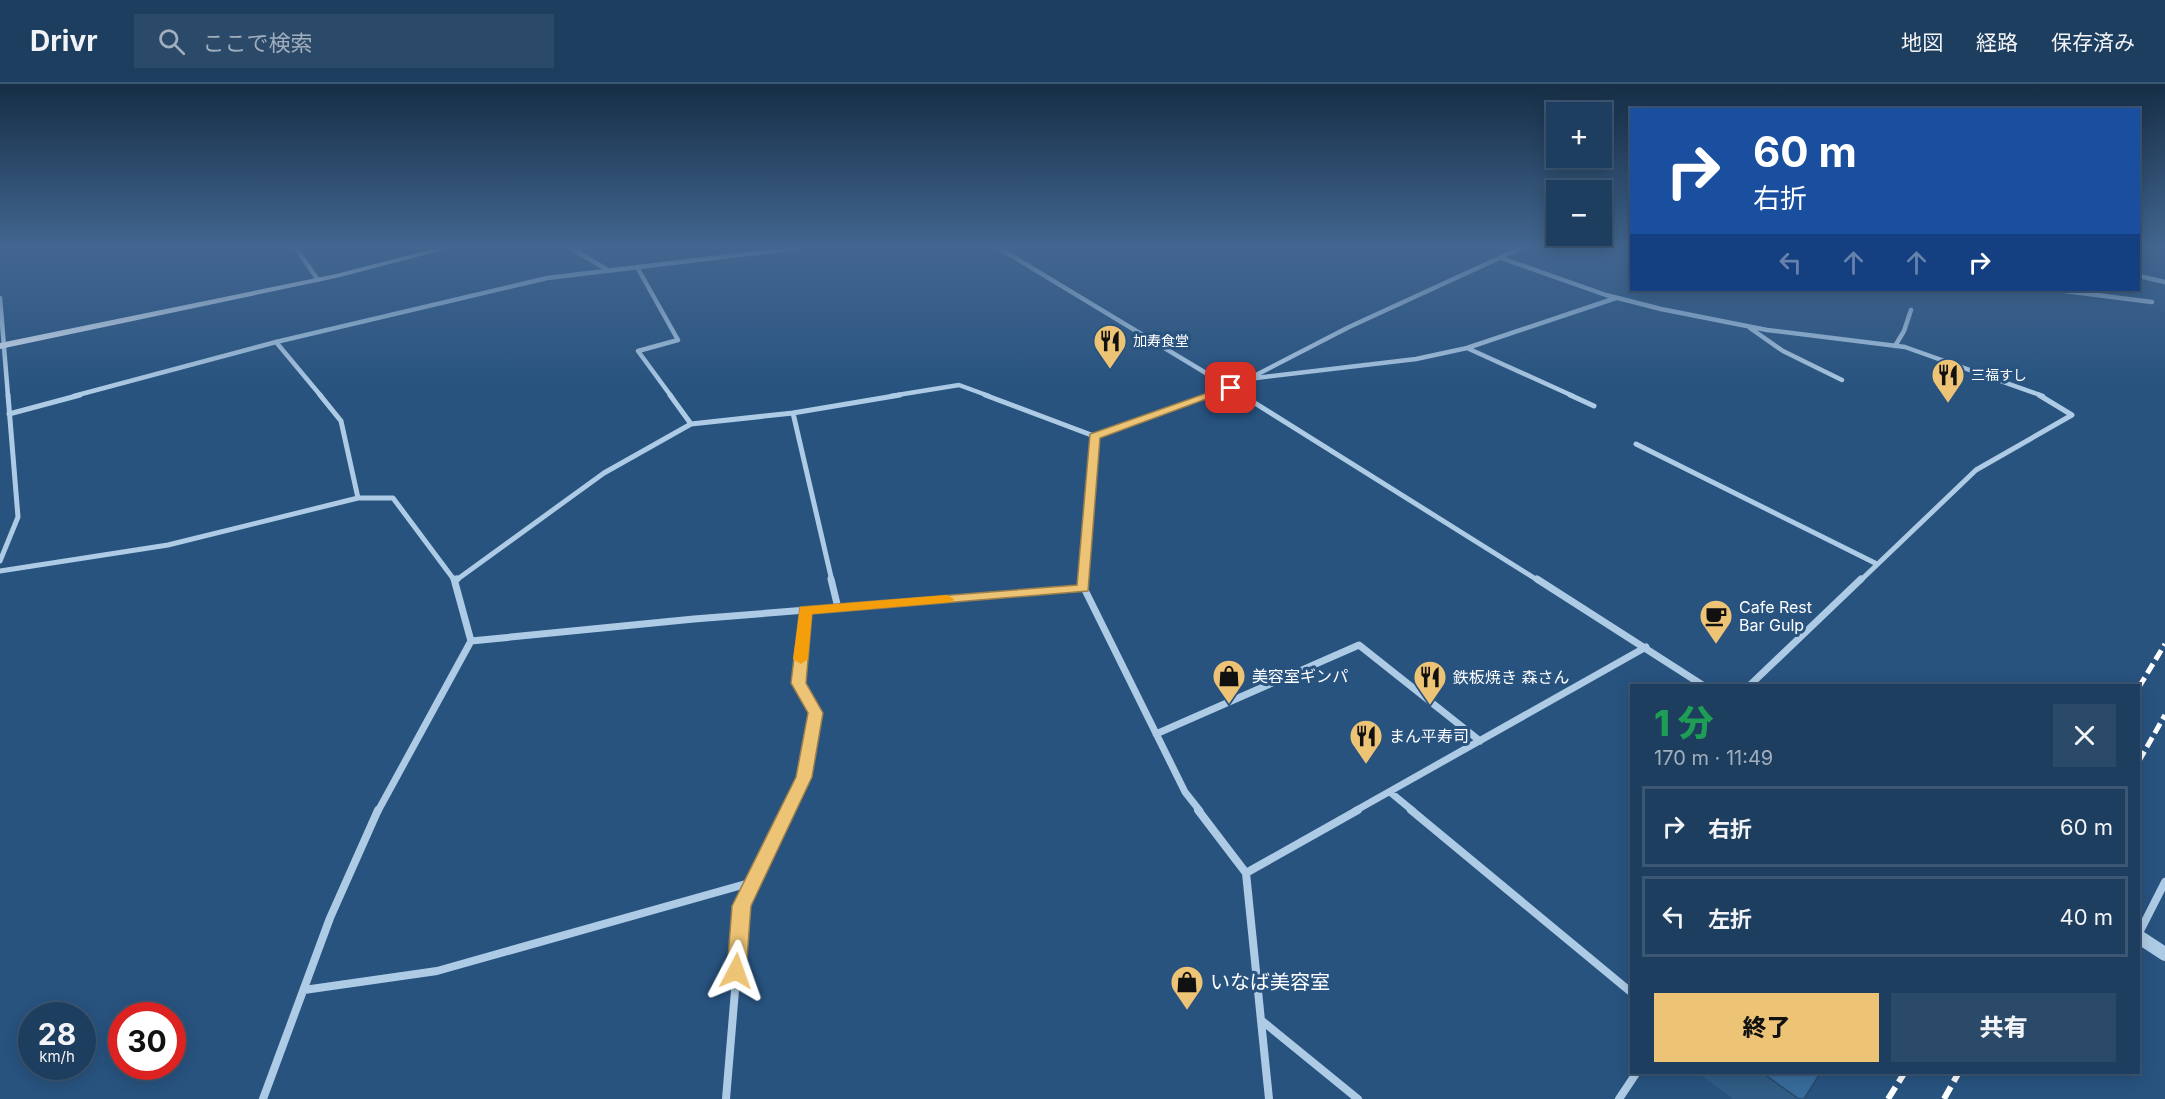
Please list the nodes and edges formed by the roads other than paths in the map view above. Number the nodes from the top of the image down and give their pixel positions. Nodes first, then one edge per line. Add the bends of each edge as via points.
1 (243, 295) edge
2 (473, 295) edge
3 (653, 295) edge
4 (1077, 295) edge
5 (1419, 295) edge
6 (1610, 295) edge
7 (2099, 295) edge
8 (0, 298) edge
9 (1618, 298) junction
10 (2152, 302) dead end
11 (1911, 310) dead end
12 (1747, 326) junction
13 (276, 342) junction
14 (2, 345) edge
15 (1895, 346) junction
16 (1467, 348) junction
17 (1249, 378) junction
18 (1842, 380) dead end
19 (1231, 388) junction
20 (1594, 406) dead end
21 (793, 413) junction
22 (9, 414) junction
23 (691, 424) junction
24 (1094, 436) junction
25 (1636, 444) dead end
26 (358, 498) junction
27 (0, 561) edge
28 (1877, 564) junction
29 (0, 571) edge
30 (455, 581) junction
31 (1084, 588) junction
32 (838, 608) junction
33 (805, 610) junction
34 (471, 641) junction
35 (1646, 647) junction
36 (1701, 684) edge
37 (1751, 684) edge
38 (1156, 734) junction
39 (1480, 741) junction
40 (1390, 792) junction
41 (1246, 873) junction
42 (753, 882) junction
43 (2165, 882) edge
44 (2140, 931) edge
45 (2140, 938) edge
46 (2165, 954) edge
47 (304, 990) junction
48 (1630, 991) edge
49 (1261, 1020) junction
50 (1635, 1074) edge
51 (263, 1099) edge
52 (726, 1099) edge
53 (1269, 1099) edge
54 (1358, 1099) edge
55 (1619, 1099) edge

1 - 14 main road
2 - 13 street
3 - 23 street via 678,340 638,351
4 - 19 street
5 - 17 street
6 - 9 street
7 - 10 street
8 - 14 street
9 - 12 street
9 - 16 street
11 - 15 street
12 - 15 street
12 - 18 street via 1783,351
13 - 22 street
13 - 26 street via 341,421
14 - 22 street
15 - 28 street via 1905,346 2042,396 2072,414 1976,470
16 - 17 street
16 - 20 street
17 - 19 street
19 - 24 street
19 - 35 street
21 - 23 street
21 - 24 street via 959,385
21 - 32 street
22 - 27 street via 18,517
23 - 30 street via 604,473
24 - 31 street
25 - 28 street
26 - 29 street via 168,545
26 - 30 street via 393,498
28 - 37 street
30 - 34 street
31 - 32 street
31 - 38 street
32 - 33 street
33 - 34 street
33 - 42 street via 799,683 815,713 804,777
34 - 47 street via 383,799 330,918
35 - 36 street
35 - 39 street
38 - 39 street via 1359,645
38 - 41 street via 1185,792
39 - 40 street
40 - 41 street
40 - 48 street
41 - 49 street
42 - 47 street via 437,971
42 - 52 street via 741,906
43 - 44 street
45 - 46 street
47 - 51 street
49 - 53 street
49 - 54 street
50 - 55 street

